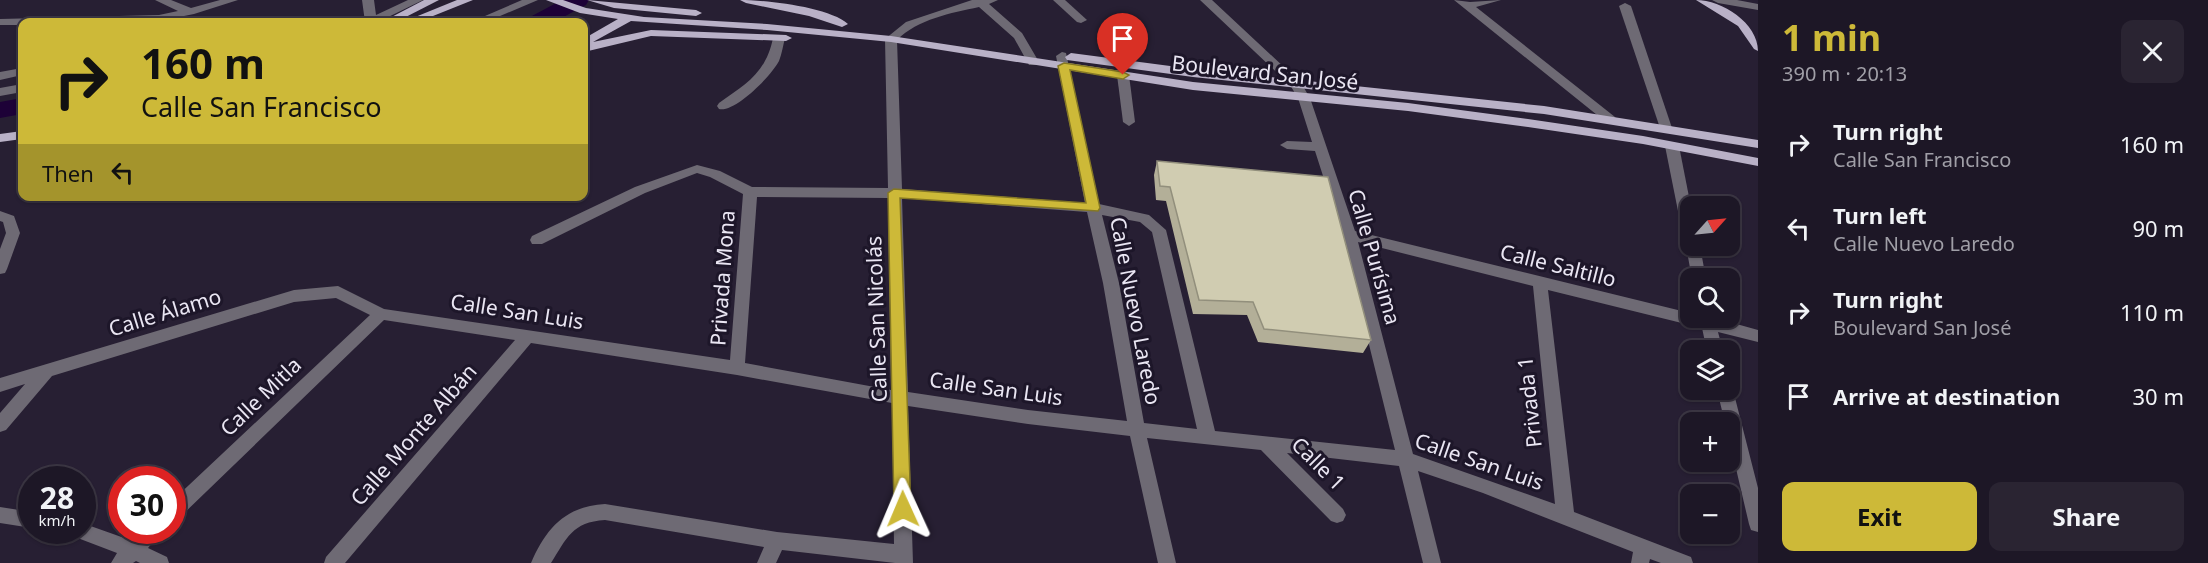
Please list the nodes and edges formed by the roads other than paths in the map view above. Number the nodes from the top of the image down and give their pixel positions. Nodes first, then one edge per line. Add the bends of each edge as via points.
1 (161, 0) edge
2 (232, 0) edge
3 (368, 0) edge
4 (417, 0) edge
5 (433, 0) edge
6 (467, 0) edge
7 (532, 0) edge
8 (552, 0) edge
9 (593, 0) edge
10 (654, 0) edge
11 (746, 0) edge
12 (1059, 0) edge
13 (1206, 0) edge
14 (1495, 0) edge
15 (1702, 0) edge
16 (1718, 0) edge
17 (984, 1) edge
18 (1464, 3) edge
19 (1625, 6) dead end
20 (1758, 7) edge
21 (190, 12) junction
22 (159, 18) edge
23 (370, 18) edge
24 (379, 18) edge
25 (396, 18) edge
26 (420, 18) edge
27 (487, 18) edge
28 (1081, 20) dead end
29 (0, 22) edge
30 (18, 22) edge
31 (767, 23) junction
32 (843, 29) junction
33 (894, 34) junction
34 (779, 38) junction
35 (588, 41) edge
36 (588, 47) edge
37 (1758, 47) edge
38 (1031, 57) junction
39 (1063, 61) junction
40 (18, 73) edge
41 (1193, 74) junction
42 (1123, 75) junction
43 (0, 76) edge
44 (1263, 80) junction
45 (1294, 83) junction
46 (18, 89) edge
47 (1232, 91) junction
48 (0, 92) edge
49 (1304, 98) junction
50 (723, 106) dead end
51 (1611, 120) junction
52 (1130, 122) dead end
53 (1666, 128) junction
54 (18, 136) edge
55 (0, 138) edge
56 (1758, 144) edge
57 (1287, 145) dead end
58 (1672, 146) junction
59 (1320, 147) junction
60 (1758, 162) edge
61 (750, 192) junction
62 (894, 193) junction
63 (1682, 196) edge
64 (1094, 208) junction
65 (0, 216) edge
66 (1349, 236) junction
67 (537, 240) dead end
68 (0, 269) edge
69 (1540, 283) junction
70 (294, 296) joint
71 (381, 314) junction
72 (1680, 315) edge
73 (1731, 328) edge
74 (528, 336) junction
75 (1758, 336) edge
76 (737, 368) junction
77 (47, 369) junction
78 (0, 385) edge
79 (900, 398) junction
80 (1727, 400) edge
81 (0, 425) edge
82 (1137, 430) junction
83 (1208, 437) junction
84 (1266, 444) junction
85 (1405, 459) junction
86 (186, 500) edge
87 (0, 515) edge
88 (1337, 515) dead end
89 (1565, 516) junction
90 (18, 518) edge
91 (1758, 524) edge
92 (96, 539) edge
93 (777, 541) junction
94 (139, 544) edge
95 (1642, 555) edge
96 (127, 556) edge
97 (904, 558) edge
98 (160, 563) edge
99 (333, 563) edge
100 (540, 563) edge
101 (766, 563) edge
102 (1167, 563) edge
103 (1432, 563) edge
104 (1684, 563) edge

1 - 21 street
2 - 21 street
3 - 23 street
4 - 24 street
5 - 25 main road
6 - 26 main road
7 - 27 street
8 - 31 main road via 644,20
9 - 31 main road
10 - 35 main road
11 - 32 main road via 812,13
12 - 28 street
13 - 45 street, Calle Purísima
14 - 18 street
15 - 37 main road via 1742,24
16 - 20 street
17 - 33 street via 922,20
17 - 38 street
18 - 51 street
19 - 53 street
21 - 22 street
29 - 30 street
31 - 32 main road, Boulevard San José
32 - 33 main road, Boulevard San José
32 - 34 main road
33 - 38 main road, Boulevard San José
33 - 62 street, Calle San Nicolás
34 - 36 main road via 659,32
34 - 50 street via 770,69
38 - 39 main road, Boulevard San José
39 - 41 main road, Boulevard San José
39 - 42 main road, Boulevard San José
39 - 64 street, Calle Nuevo Laredo
40 - 43 street
41 - 44 main road, Boulevard San José
41 - 47 main road
42 - 47 main road, Boulevard San José
42 - 52 street
44 - 45 main road, Boulevard San José
44 - 47 main road
45 - 49 street, Calle Purísima
45 - 51 main road, Boulevard San José
46 - 48 street
47 - 49 main road, Boulevard San José
49 - 58 main road, Boulevard San José via 1408,107
49 - 59 street, Calle Purísima
51 - 53 main road, Boulevard San José
53 - 56 main road, Boulevard San José
54 - 55 main road
57 - 59 street
58 - 60 main road, Boulevard San José
58 - 63 street
59 - 66 street, Calle Purísima
61 - 62 street
61 - 67 street via 715,174 689,170
61 - 76 street, Privada Mona
62 - 64 street
62 - 79 street, Calle San Nicolás
64 - 82 street, Calle Nuevo Laredo
64 - 83 street via 1144,218 1159,230
65 - 68 street via 9,219 13,233
66 - 69 street, Calle Saltillo
66 - 85 street, Calle Purísima
69 - 72 street, Calle Saltillo
69 - 89 street, Privada 1
70 - 71 street, Calle San Luis via 338,292
70 - 77 street, Calle Álamo
71 - 74 street, Calle San Luis
71 - 86 street, Calle Mitla
73 - 75 street, Calle Saltillo
74 - 76 street, Calle San Luis
74 - 99 street, Calle Monte Albán
76 - 79 street, Calle San Luis
77 - 78 street, Calle Álamo
77 - 81 street
79 - 82 street, Calle San Luis
79 - 97 street, Calle San Nicolás
80 - 91 street
82 - 83 street, Calle San Luis
82 - 102 street, Calle Nuevo Laredo
83 - 84 street, Calle San Luis
84 - 85 street, Calle San Luis
84 - 88 street, Calle 1
85 - 89 street, Calle San Luis
85 - 103 street, Calle Purísima
87 - 90 street
89 - 95 street, Calle San Luis
92 - 96 street
93 - 97 street
93 - 100 street via 586,512 573,518
93 - 101 street
94 - 96 street
95 - 104 street, Calle San Luis
96 - 98 street

